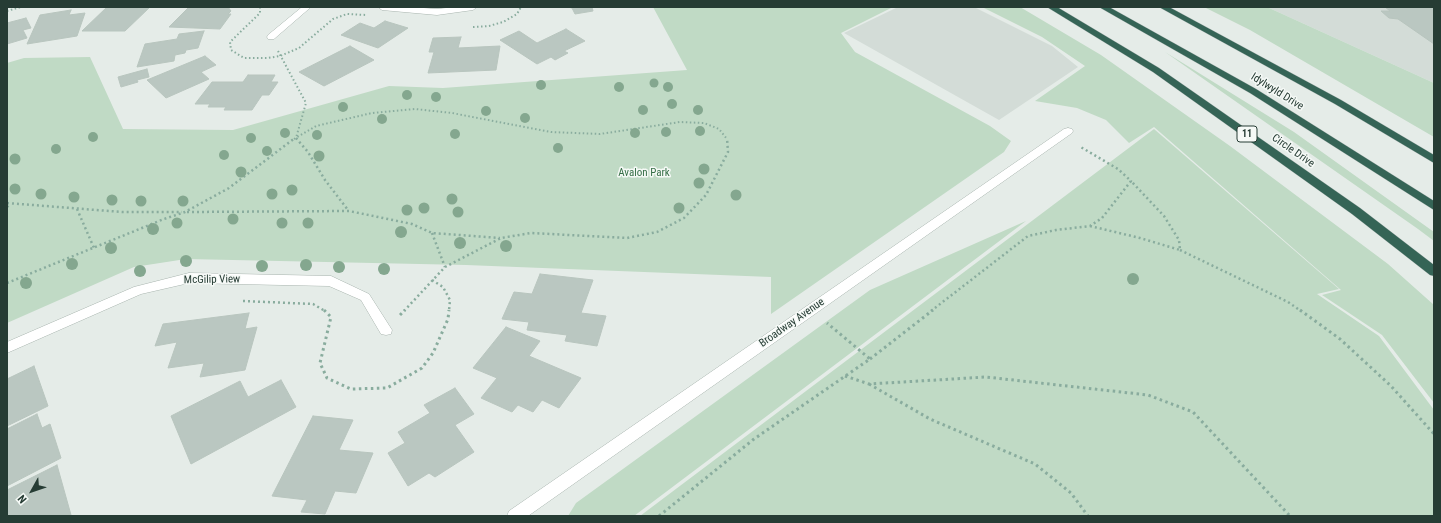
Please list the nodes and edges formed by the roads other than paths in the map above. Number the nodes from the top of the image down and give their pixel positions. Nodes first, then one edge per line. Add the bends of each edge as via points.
1 (307, 7) edge
2 (382, 7) edge
3 (473, 7) edge
4 (1051, 7) edge
5 (1103, 7) edge
6 (1162, 7) edge
7 (271, 37) dead end
8 (1065, 133) road end
9 (1434, 160) edge
10 (1434, 206) edge
11 (1434, 272) edge
12 (386, 330) road end
13 (7, 348) edge
14 (515, 516) edge

1 - 7 street
2 - 3 street via 437,12
4 - 11 highway, Circle Drive / 11 via 1156,70 1356,211
5 - 10 highway, Idylwyld Drive via 1253,91
6 - 9 highway via 1338,102
8 - 14 street, Broadway Avenue
12 - 13 street, McGilip View via 365,297 331,282 189,278 138,290

